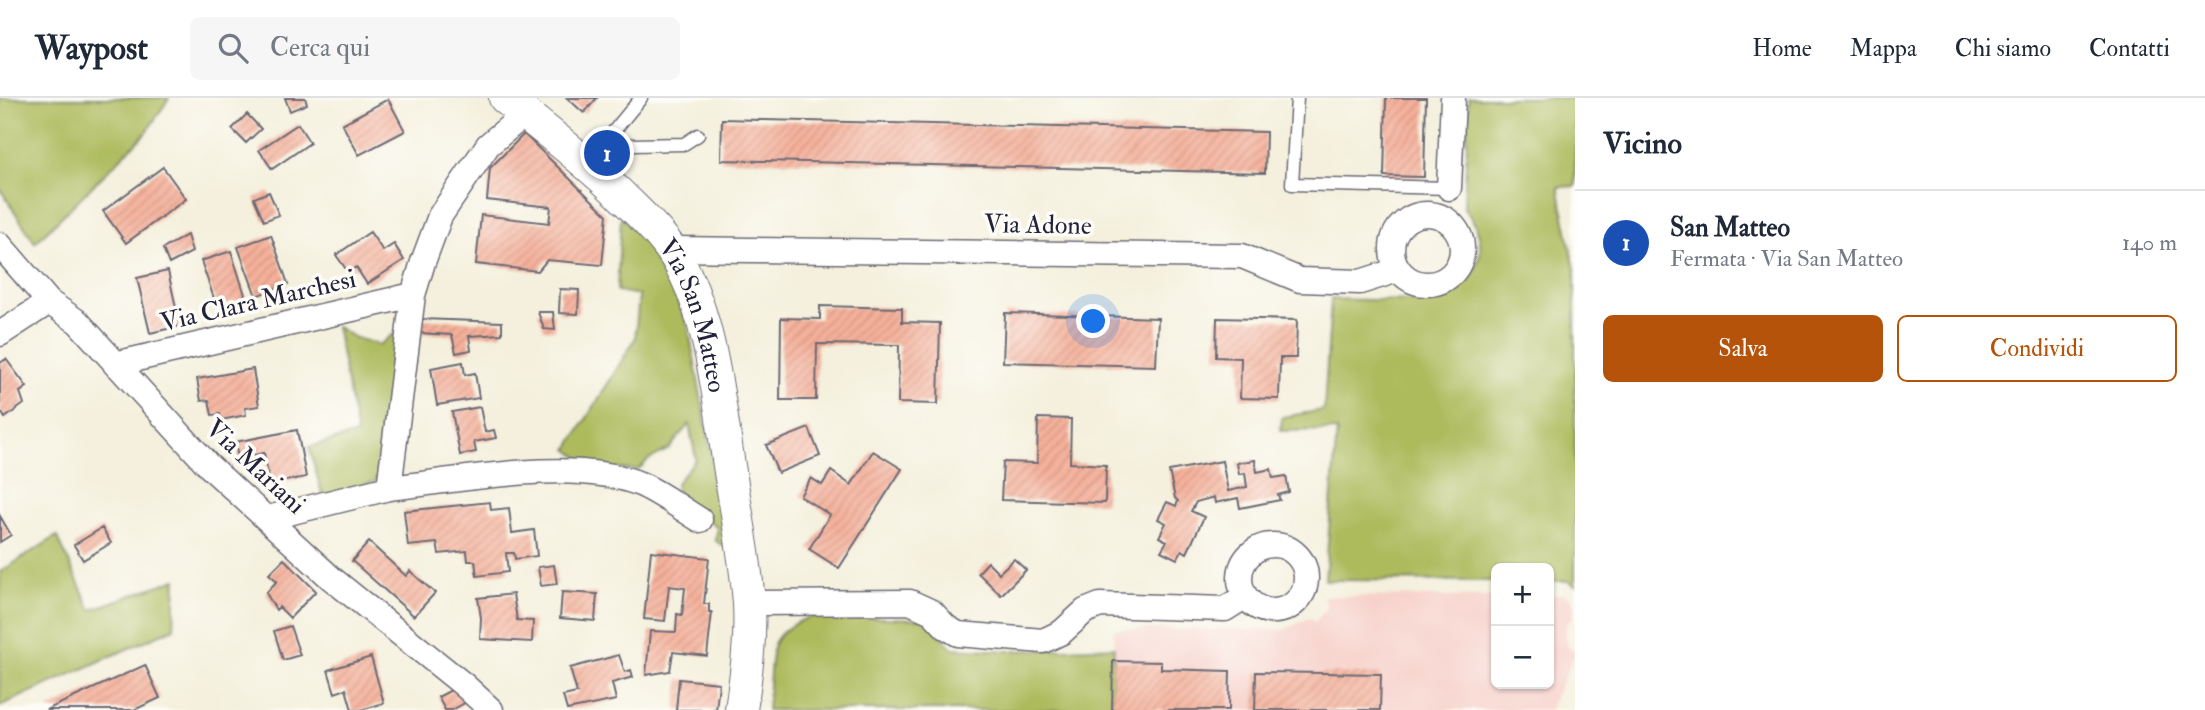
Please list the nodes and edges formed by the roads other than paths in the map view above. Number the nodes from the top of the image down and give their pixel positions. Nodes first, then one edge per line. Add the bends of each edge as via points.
1 (641, 98) edge
2 (1297, 98) edge
3 (1453, 98) edge
4 (515, 106) edge
5 (698, 135) dead end
6 (1449, 188) joint
7 (0, 245) edge
8 (671, 249) junction
9 (1398, 270) dead end
10 (413, 295) junction
11 (49, 302) junction
12 (0, 334) edge
13 (116, 364) junction
14 (389, 488) junction
15 (268, 518) junction
16 (700, 520) dead end
17 (1244, 597) dead end
18 (749, 603) junction
19 (491, 710) edge
20 (741, 710) edge

1 - 5 lane via 609,137 632,145 684,144
2 - 6 lane via 1292,184
3 - 6 street
4 - 8 street, Via San Matteo via 609,184
4 - 10 street via 440,216
7 - 11 street, Via Mariani
8 - 9 street, Via Adone via 1242,256 1300,280 1324,281 1360,282
8 - 18 street, Via San Matteo via 705,329
10 - 13 street, Via Clara Marchesi
10 - 14 street
11 - 12 street
11 - 13 street, Via Mariani via 78,322
13 - 15 street, Via Mariani via 209,466
14 - 15 street
14 - 16 street via 564,470 641,484
15 - 19 street, Via Mariani via 331,578
17 - 18 street via 1225,609 1100,606 1085,611 1062,632 1043,641 958,634 932,612 910,602
18 - 20 street, Via San Matteo

